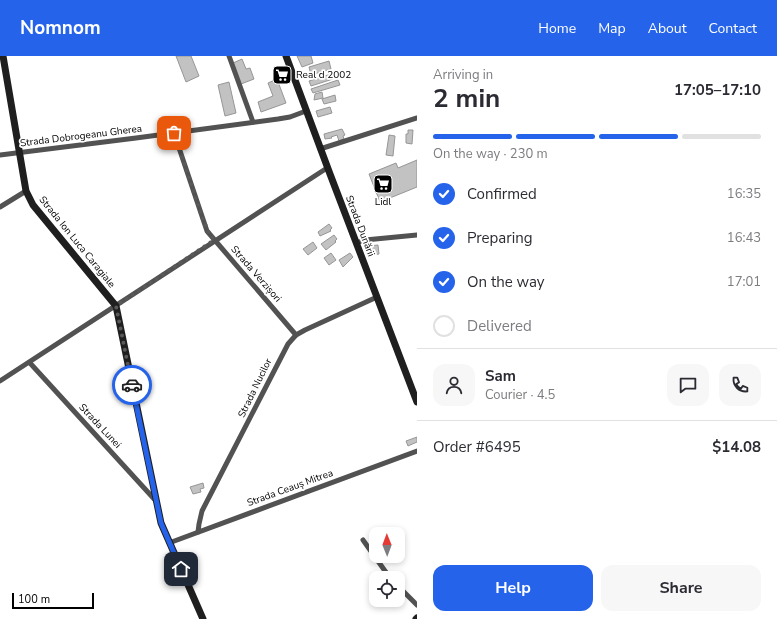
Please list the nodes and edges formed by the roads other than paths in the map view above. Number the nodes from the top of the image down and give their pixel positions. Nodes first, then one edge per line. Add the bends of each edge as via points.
1 (3, 56) edge
2 (229, 56) edge
3 (286, 56) edge
4 (306, 111) junction
5 (417, 118) edge
6 (252, 122) junction
7 (174, 133) junction
8 (320, 149) junction
9 (19, 153) junction
10 (0, 155) edge
11 (327, 168) junction
12 (26, 191) junction
13 (0, 207) edge
14 (417, 235) edge
15 (214, 240) junction
16 (356, 243) junction
17 (377, 297) junction
18 (116, 306) junction
19 (296, 335) junction
20 (30, 363) junction
21 (0, 382) edge
22 (417, 402) edge
23 (417, 451) edge
24 (156, 501) junction
25 (198, 532) junction
26 (363, 540) dead end
27 (169, 543) junction
28 (385, 571) edge
29 (405, 593) edge
30 (417, 605) edge
31 (203, 619) edge

1 - 9 street, Strada Ion Luca Caragiale
2 - 6 street
3 - 4 street, Strada Dunării
4 - 6 street, Strada Dobrogeanu Gherea via 290,117
4 - 8 street, Strada Dunării
5 - 8 street
6 - 7 street, Strada Dobrogeanu Gherea
7 - 9 street, Strada Dobrogeanu Gherea
7 - 15 street, Strada Verzișori via 202,217
8 - 11 street, Strada Dunării
9 - 10 street, Strada Dobrogeanu Gherea
9 - 12 street, Strada Ion Luca Caragiale
11 - 15 street
11 - 16 street, Strada Dunării
12 - 13 street
12 - 18 street, Strada Ion Luca Caragiale via 33,205
14 - 16 street
15 - 18 street
15 - 19 street, Strada Verzișori
16 - 17 street, Strada Dunării
17 - 19 street, Strada Nucilor
17 - 22 street, Strada Dunării
18 - 20 street
18 - 24 street, Strada Ion Luca Caragiale
19 - 25 street, Strada Nucilor via 281,355 202,511
20 - 21 street
20 - 24 street, Strada Lunei
23 - 25 street, Strada Ceauș Mitrea
24 - 27 street, Strada Ion Luca Caragiale
25 - 27 street, Strada Ceauș Mitrea
26 - 28 street
27 - 31 street, Strada Ion Luca Caragiale
29 - 30 street

